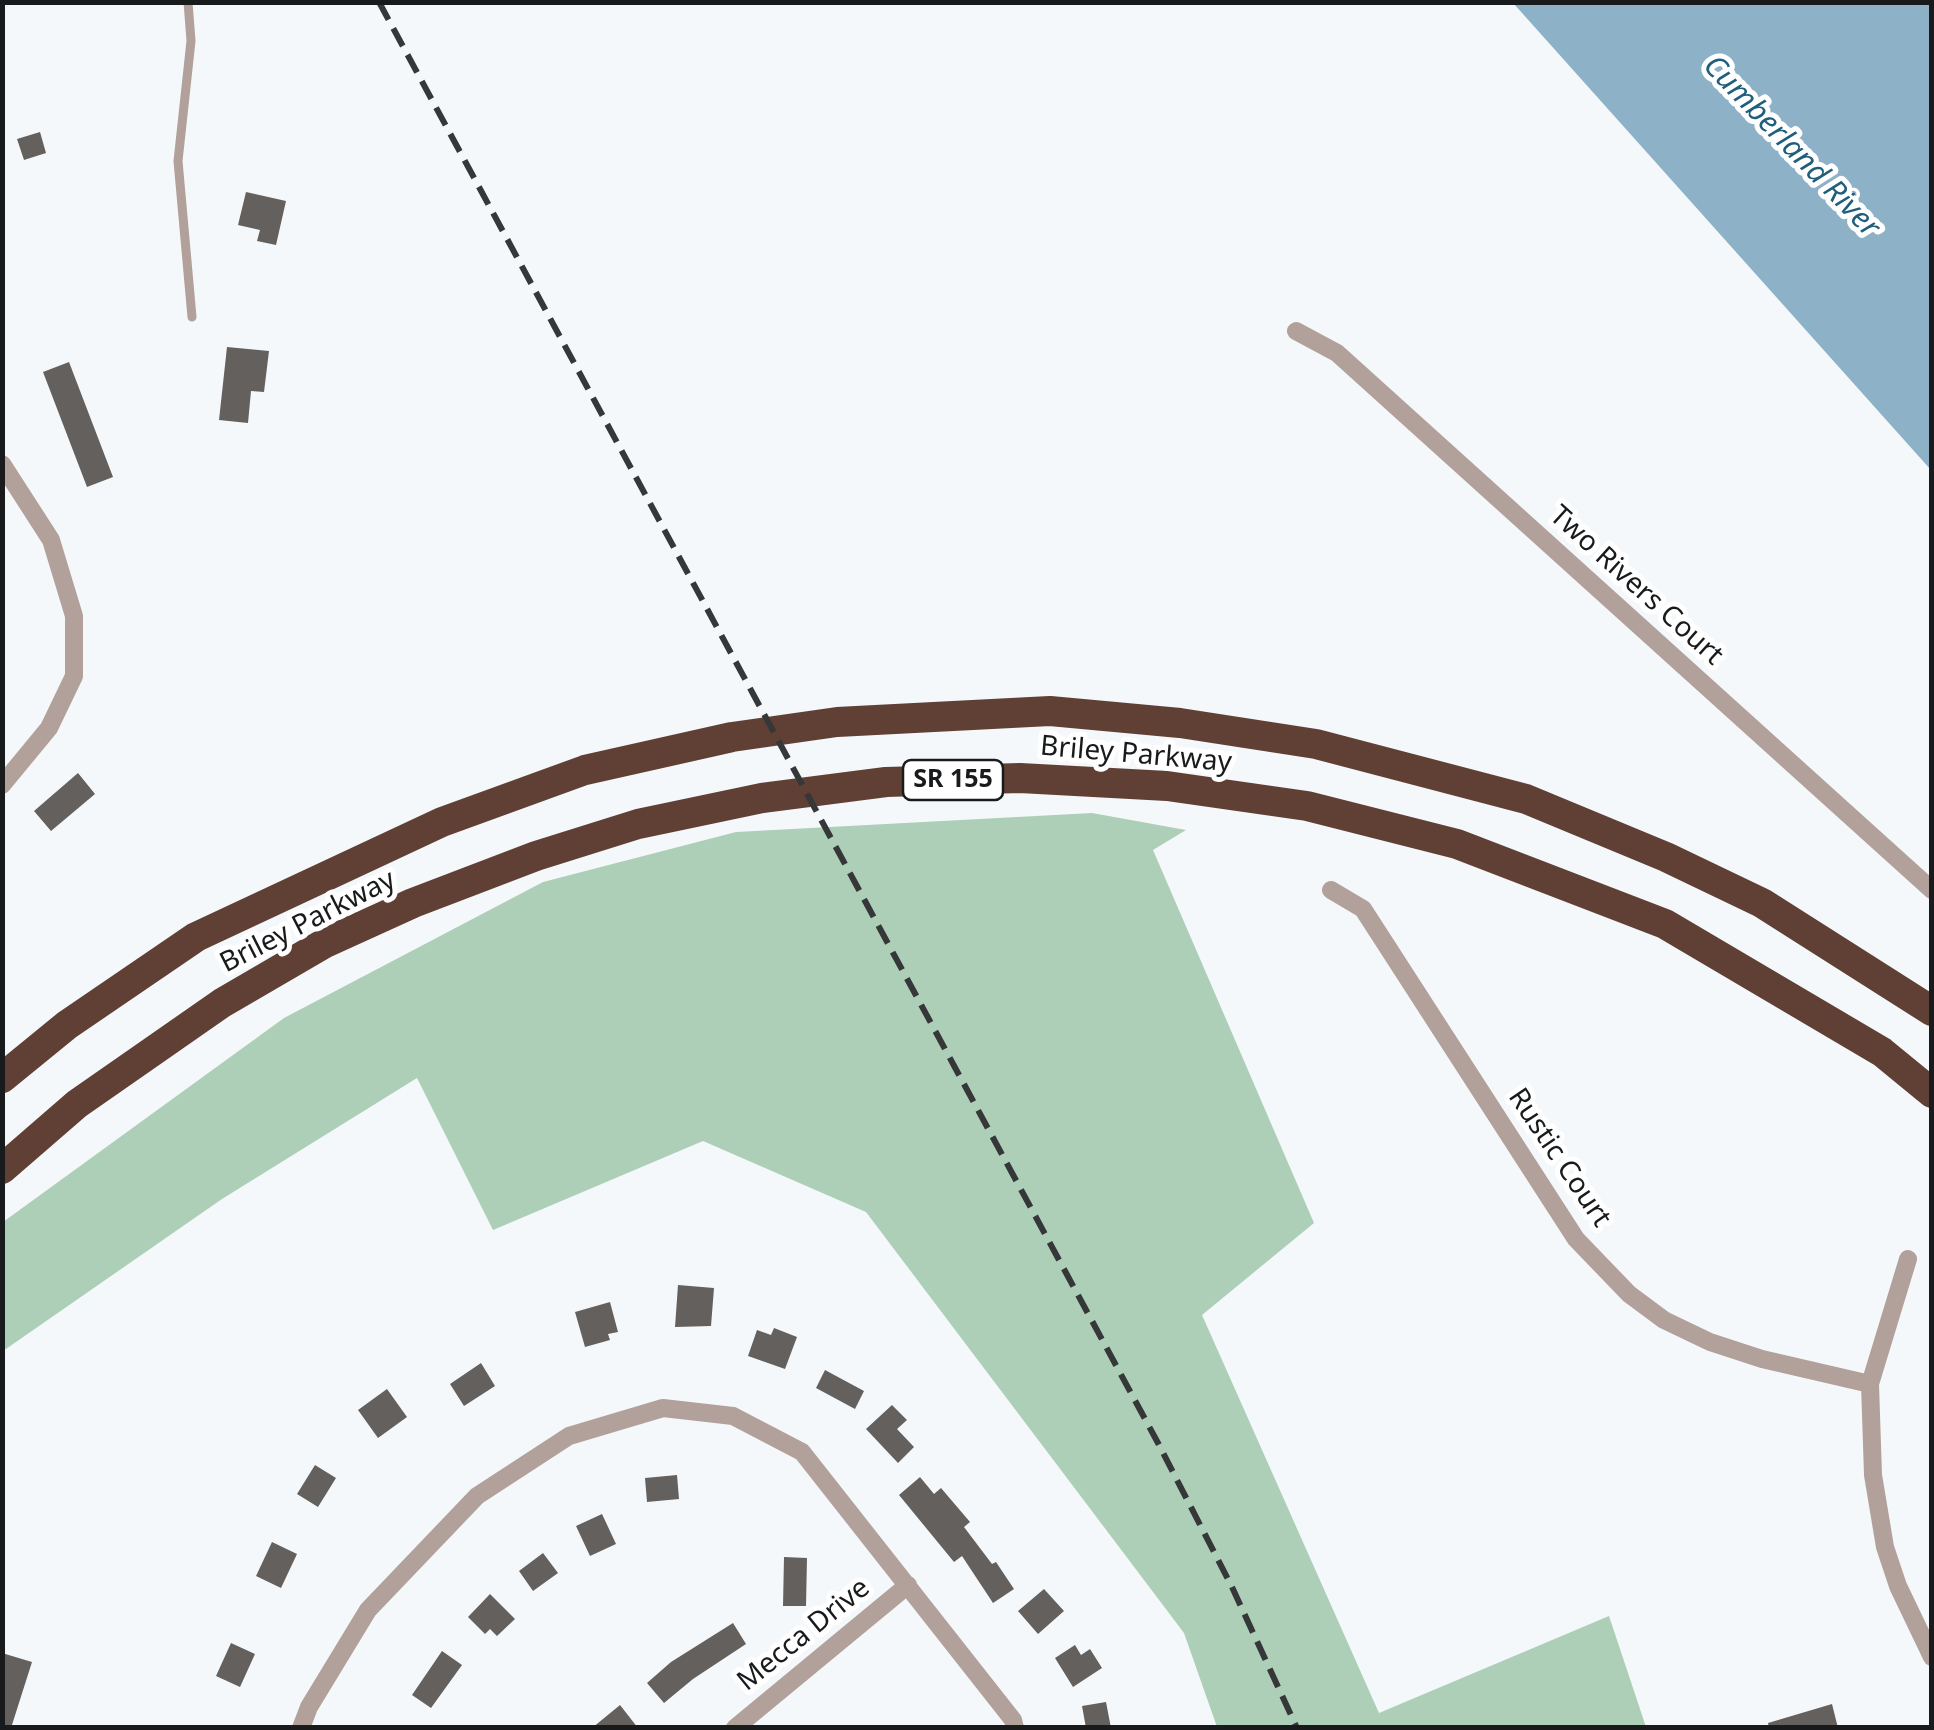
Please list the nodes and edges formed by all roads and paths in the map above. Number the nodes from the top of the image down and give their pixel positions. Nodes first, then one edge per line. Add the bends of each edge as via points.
1 (188, 2) edge
2 (192, 318) dead end
3 (1296, 331) dead end
4 (2, 464) edge
5 (2, 784) edge
6 (1331, 890) dead end
7 (1932, 890) edge
8 (1932, 1011) edge
9 (2, 1078) edge
10 (1932, 1093) edge
11 (2, 1169) edge
12 (1908, 1259) dead end
13 (1870, 1384) junction
14 (908, 1584) junction
15 (1932, 1657) edge
16 (300, 1728) edge
17 (734, 1728) edge
18 (1014, 1728) edge

1 - 2 lane via 191,42 178,161
3 - 7 street, Two Rivers Court via 1337,353
4 - 5 street via 51,540 74,616 74,676 50,728
6 - 13 street, Rustic Court via 1363,909 1576,1239 1629,1294 1710,1342
8 - 9 highway, Briley Parkway via 1762,903 1526,799 1316,744 1050,712 836,722 585,770 442,822 196,936
10 - 11 highway, Briley Parkway / SR 155 via 1882,1052 1665,924 1457,844 1307,806 1167,786 1020,778 906,782 762,798 638,824 413,903 325,943 222,1003 76,1104
12 - 13 street
13 - 15 street via 1872,1475 1885,1547
14 - 16 street via 802,1452 733,1416 663,1408 568,1436 476,1496 368,1610
14 - 17 street, Mecca Drive
14 - 18 street

